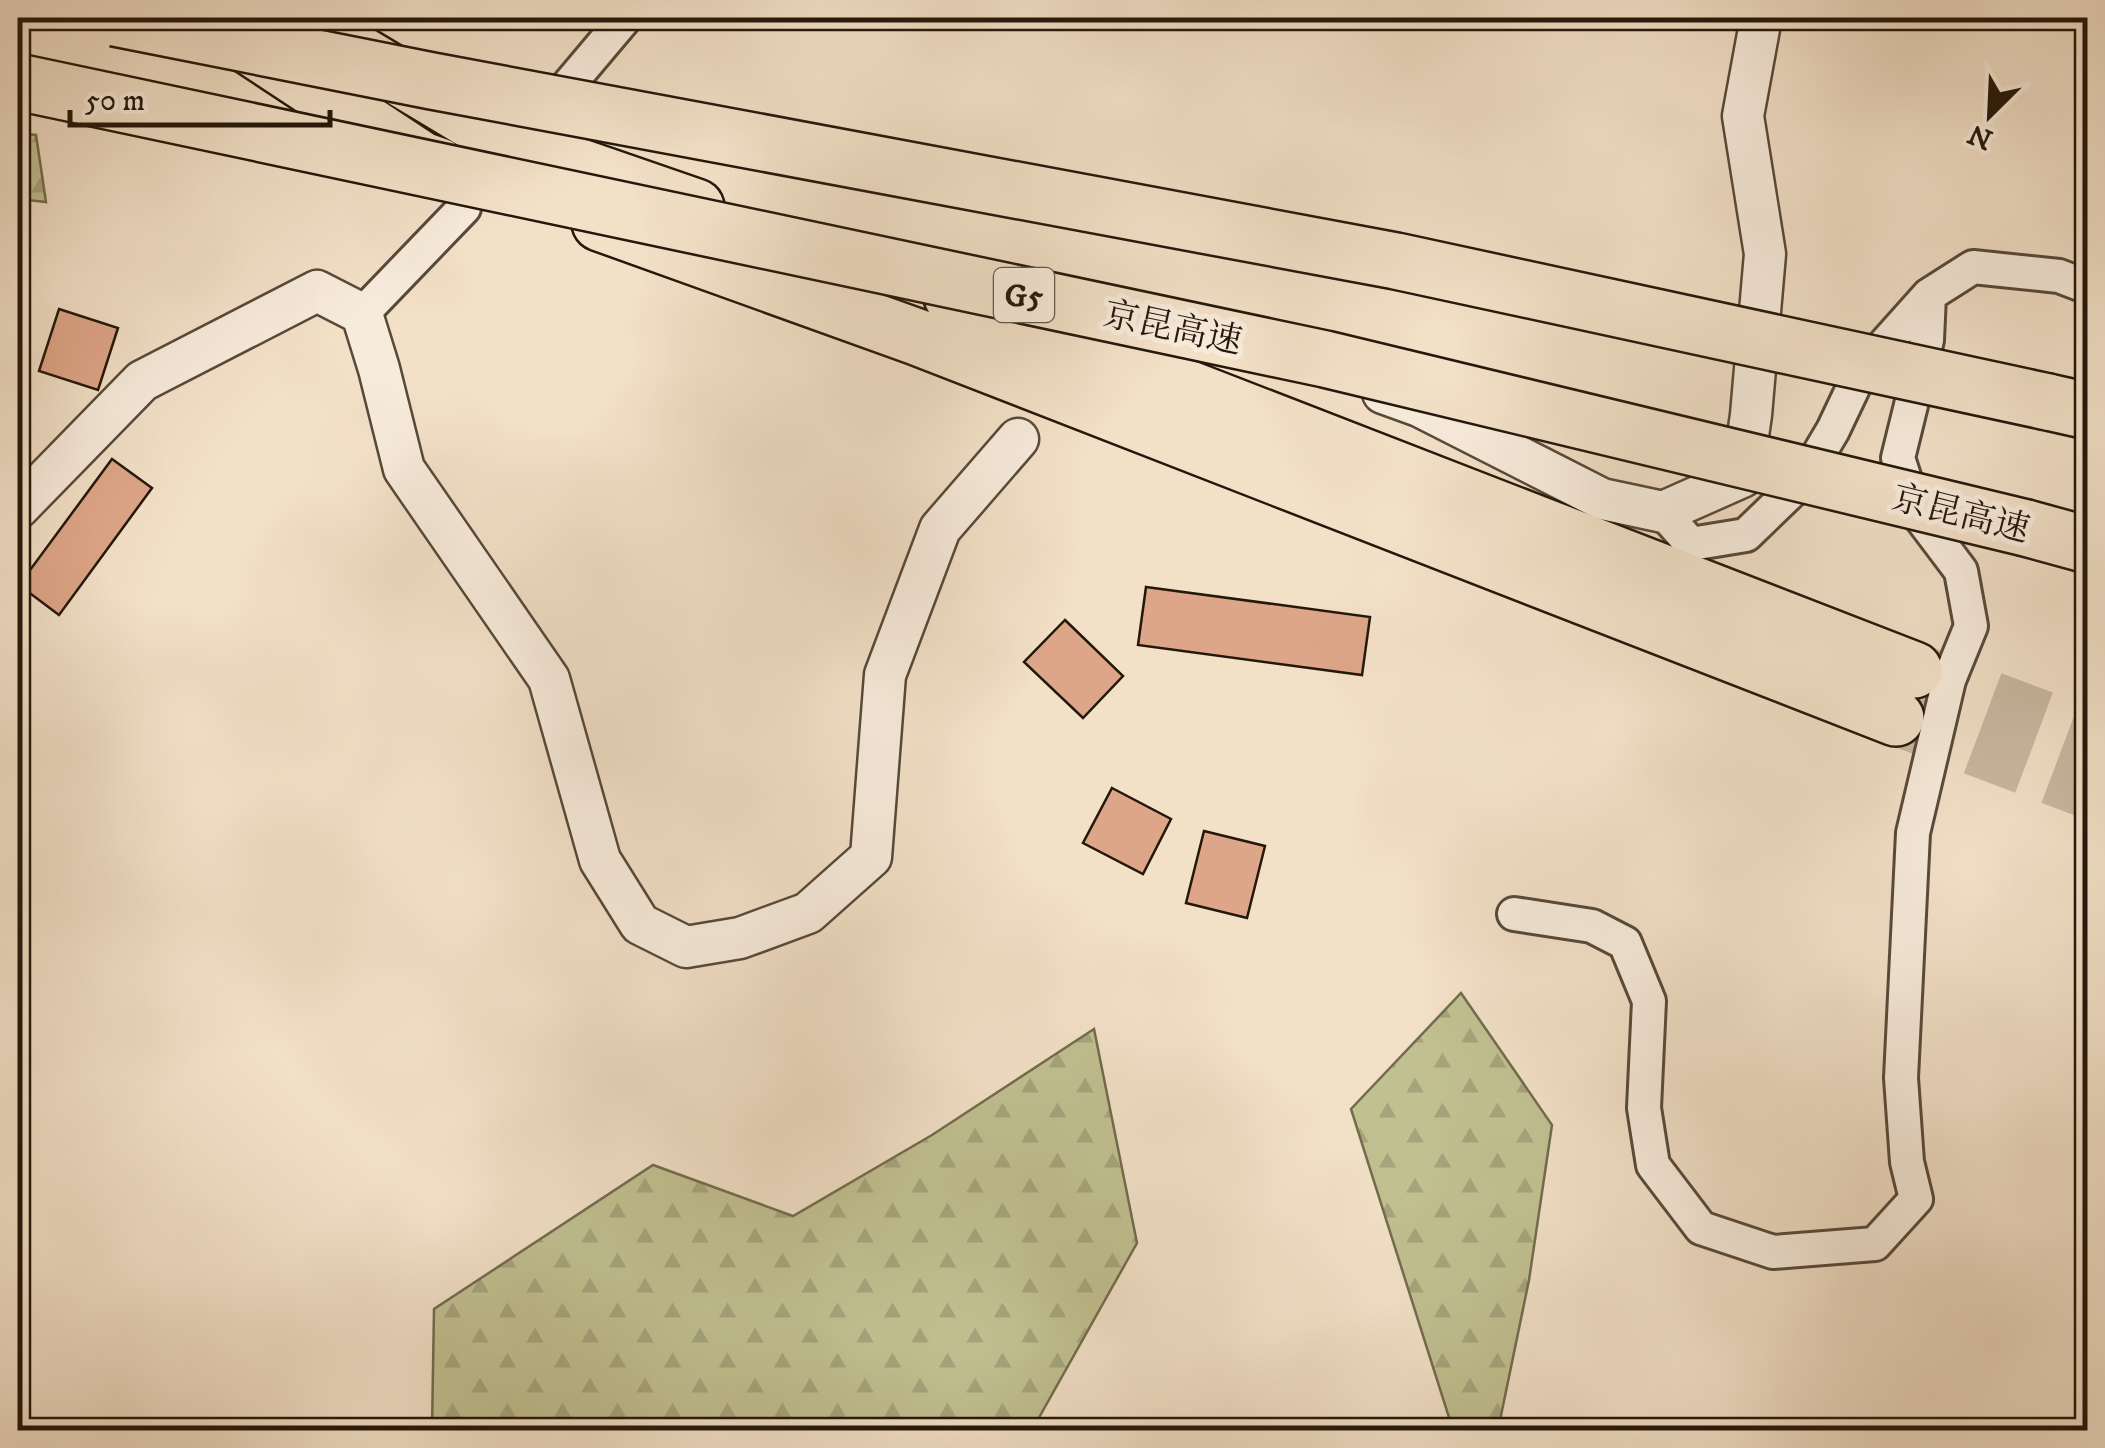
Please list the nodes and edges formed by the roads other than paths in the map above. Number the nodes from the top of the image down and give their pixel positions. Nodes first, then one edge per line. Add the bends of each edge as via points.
1 (115, 18) edge
2 (206, 18) edge
3 (300, 18) edge
4 (625, 18) edge
5 (1761, 18) edge
6 (18, 82) edge
7 (532, 128) dead end
8 (464, 208) dead end
9 (2088, 287) edge
10 (1928, 296) junction
11 (362, 314) junction
12 (1100, 326) dead end
13 (2068, 406) edge
14 (1018, 439) dead end
15 (18, 508) edge
16 (1663, 512) junction
17 (2088, 545) edge
18 (1514, 914) dead end

1 - 13 highway, bridge via 1396,261
2 - 3 highway via 422,160 1905,694 964,301 505,141
4 - 7 street
5 - 16 street via 1743,116 1765,254 1742,477
6 - 17 highway, 京昆高速 / G5, bridge via 1325,359
8 - 11 street
9 - 10 street via 2059,276 1973,266
10 - 16 street via 1862,371 1804,479 1746,535 1692,544
10 - 18 street via 1927,340 1898,458 1915,510 1962,571 1971,626 1949,680 1914,833 1901,1078 1916,1200 1875,1244 1773,1252 1701,1228 1653,1165 1644,1108 1648,1001 1624,943 1592,926
11 - 14 street via 404,468 549,679 600,860 640,924 686,947 740,938 808,913 871,857 884,675 940,529
11 - 15 street via 317,291 142,380
12 - 16 street via 1117,308 1203,322 1419,406 1602,499

